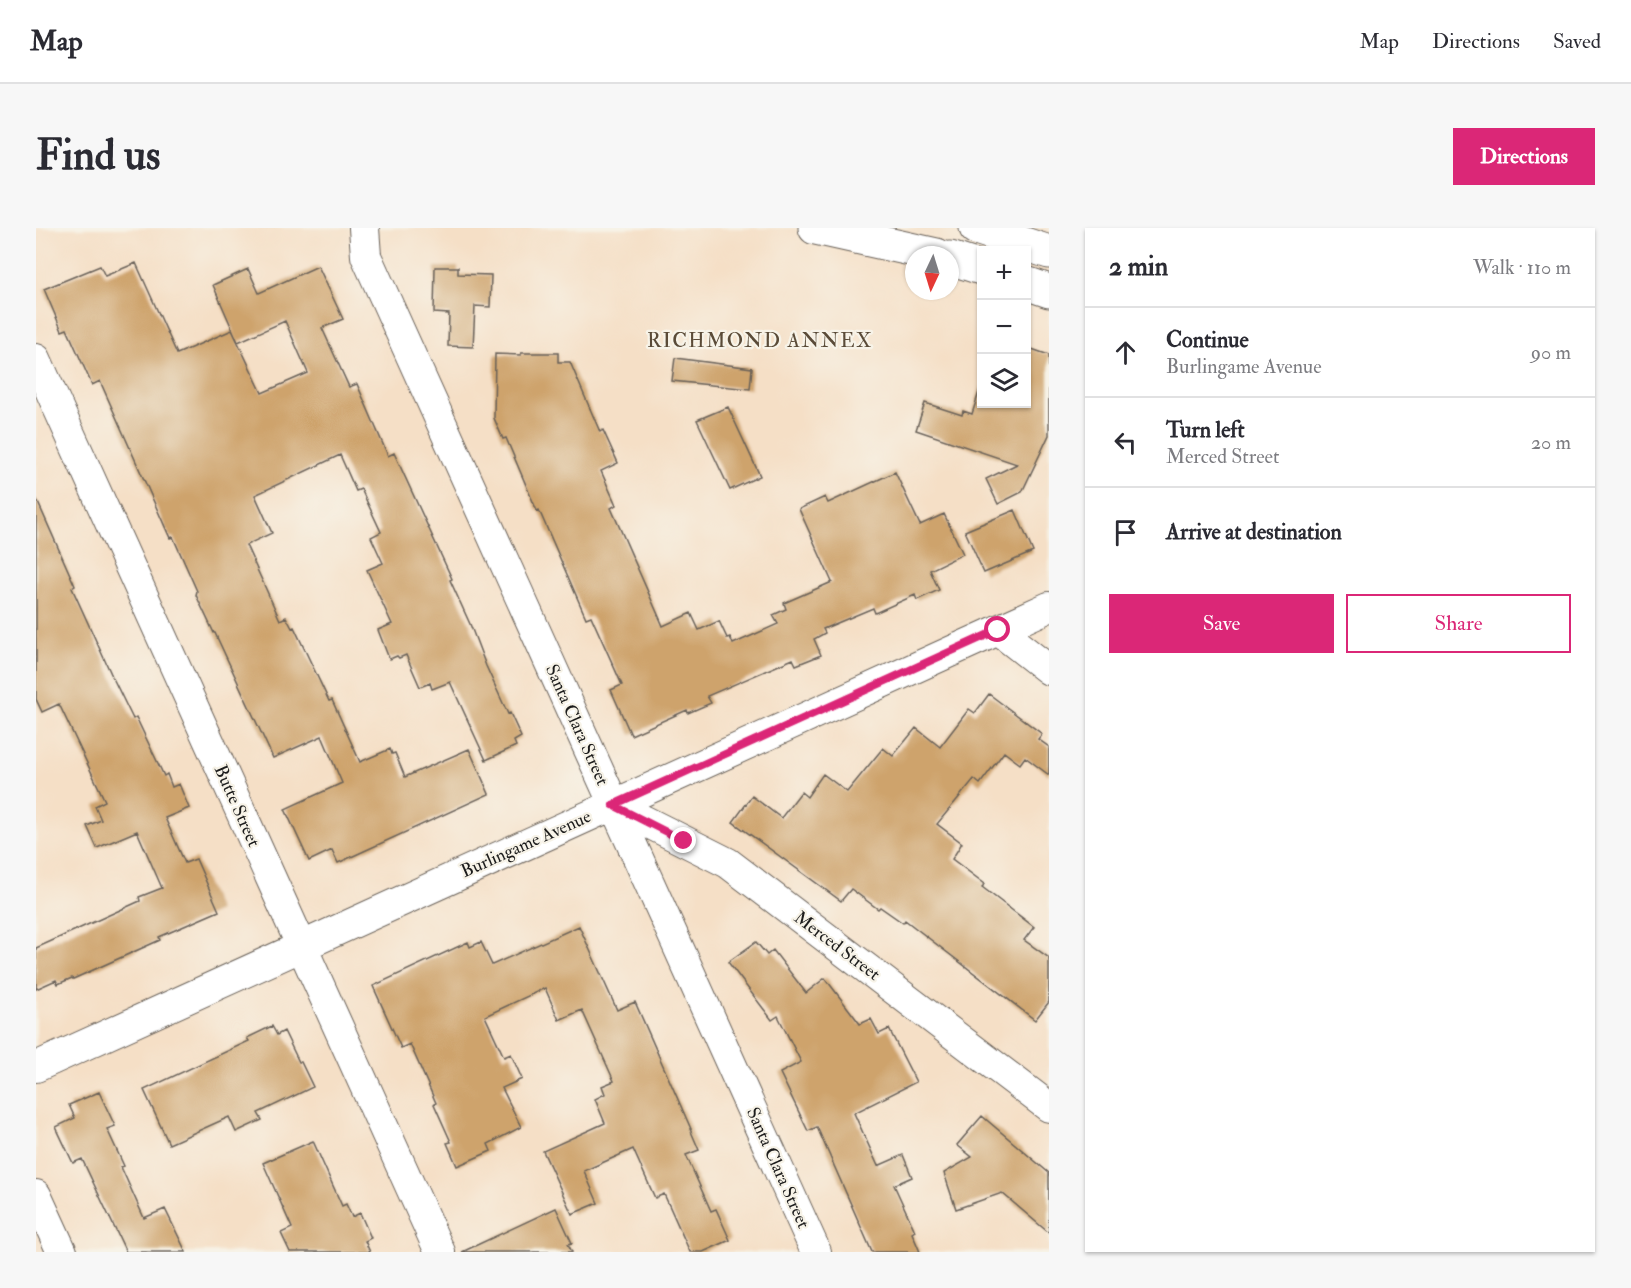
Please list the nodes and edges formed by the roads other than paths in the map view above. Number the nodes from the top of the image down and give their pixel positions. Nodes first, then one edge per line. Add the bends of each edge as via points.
1 (364, 228) edge
2 (815, 228) edge
3 (976, 228) edge
4 (905, 248) edge
5 (1049, 252) edge
6 (959, 261) edge
7 (977, 267) edge
8 (1031, 285) edge
9 (1049, 291) edge
10 (36, 359) edge
11 (1049, 607) edge
12 (998, 630) junction
13 (1049, 670) edge
14 (613, 805) junction
15 (301, 947) junction
16 (36, 1067) edge
17 (1049, 1107) edge
18 (36, 1195) edge
19 (62, 1252) edge
20 (440, 1252) edge
21 (816, 1252) edge

1 - 14 street, Santa Clara Street via 366,256
2 - 4 main road
3 - 5 main road
6 - 7 main road
8 - 9 main road
10 - 15 street, Butte Street
11 - 12 street, Burlingame Avenue
12 - 13 street
12 - 14 street, Burlingame Avenue
14 - 15 street, Burlingame Avenue
14 - 17 street, Merced Street via 728,863
14 - 21 street, Santa Clara Street
15 - 16 street, Burlingame Avenue
15 - 20 street, Butte Street
18 - 19 street

